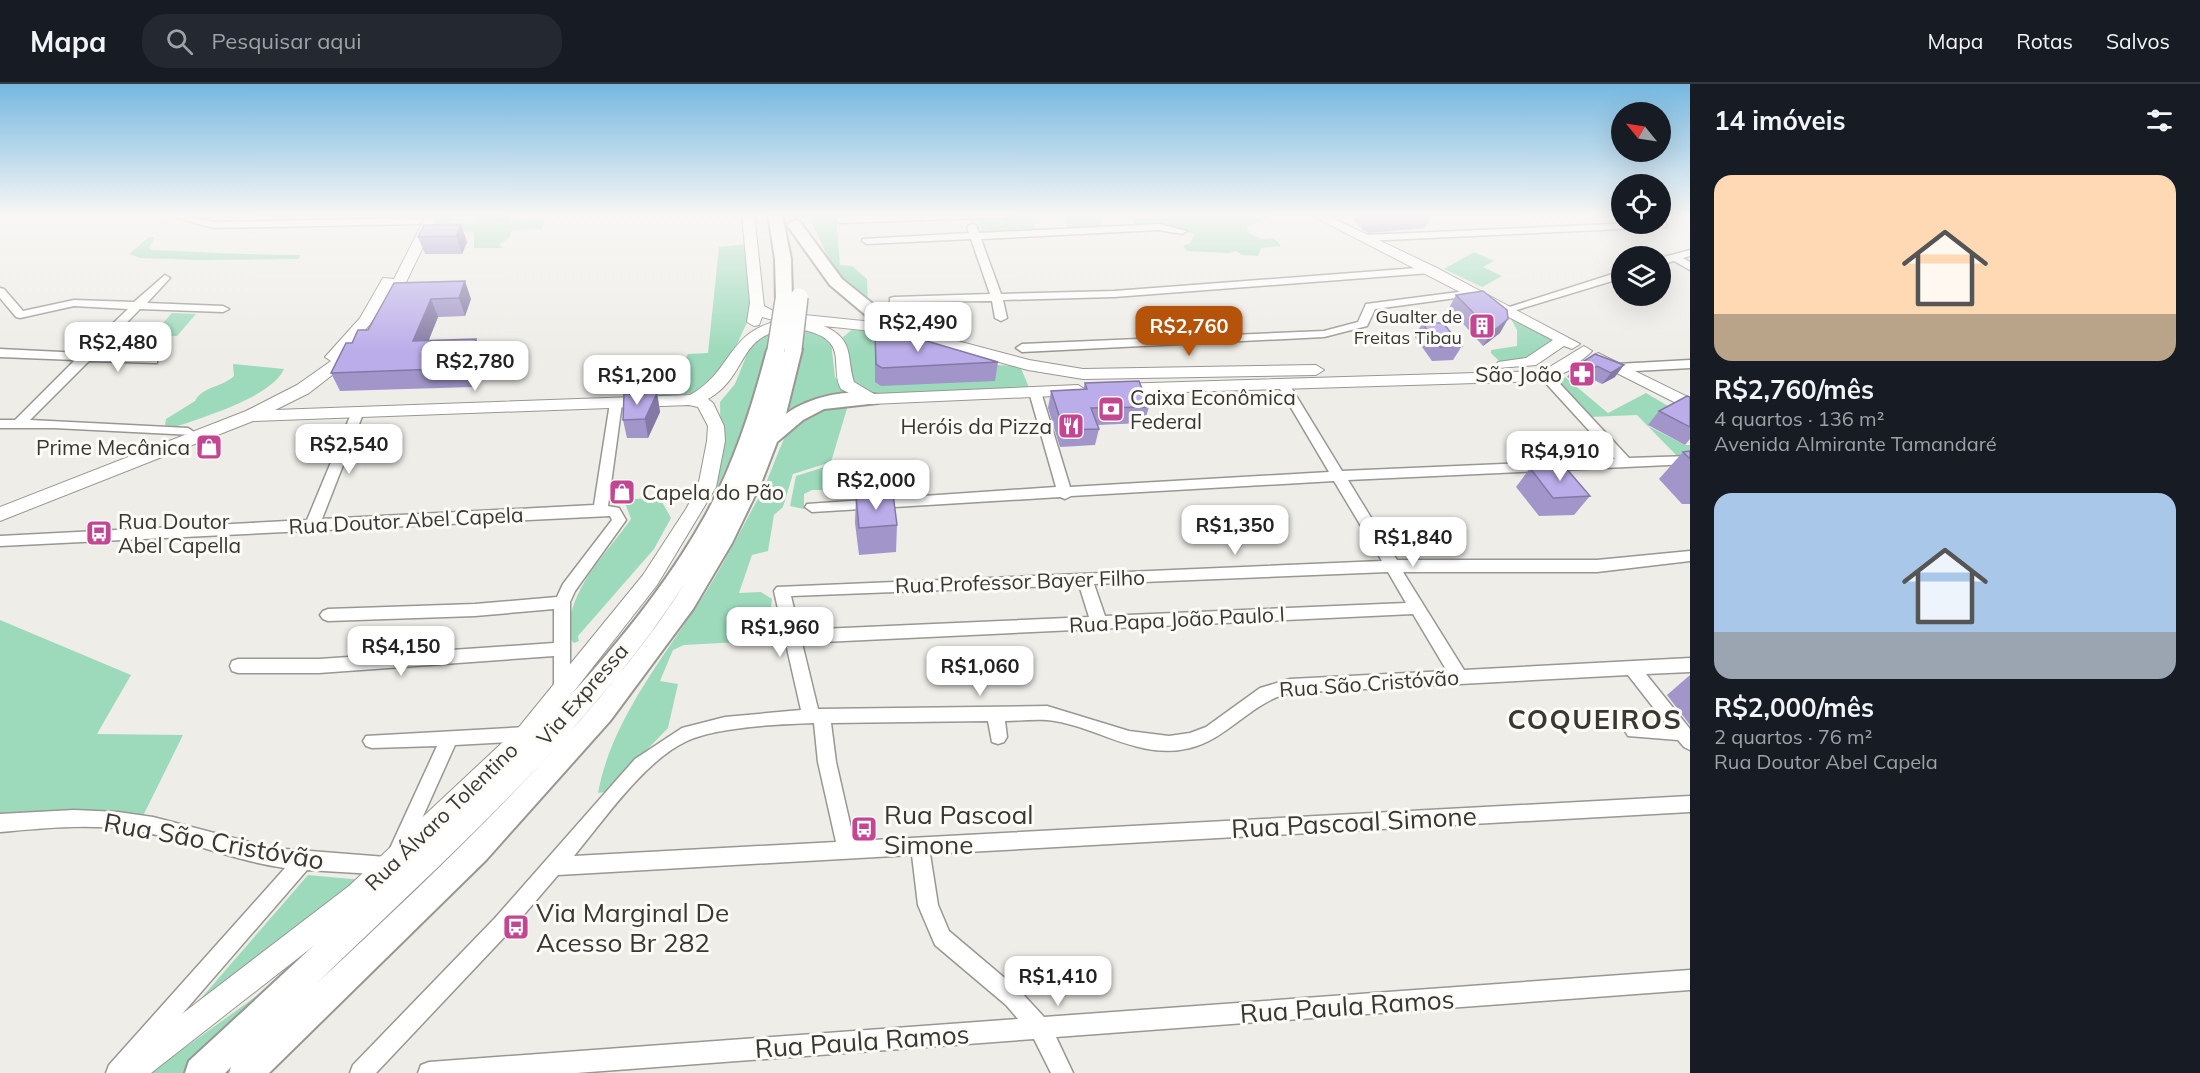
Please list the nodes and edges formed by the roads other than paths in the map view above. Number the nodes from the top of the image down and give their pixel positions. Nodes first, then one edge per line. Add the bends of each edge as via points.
1 (402, 260) edge
2 (407, 260) edge
3 (752, 260) edge
4 (783, 260) edge
5 (792, 260) edge
6 (821, 260) edge
7 (984, 260) edge
8 (1410, 260) edge
9 (1430, 270) junction
10 (1611, 277) edge
11 (165, 278) dead end
12 (0, 291) edge
13 (1474, 293) junction
14 (385, 298) junction
15 (791, 298) junction
16 (998, 298) junction
17 (894, 300) dead end
18 (137, 305) junction
19 (757, 308) junction
20 (224, 309) dead end
21 (1506, 310) junction
22 (1001, 318) dead end
23 (855, 324) junction
24 (893, 329) junction
25 (748, 338) junction
26 (1563, 340) junction
27 (838, 343) junction
28 (1022, 348) dead end
29 (785, 350) junction
30 (1584, 351) junction
31 (0, 353) edge
32 (85, 357) junction
33 (153, 360) dead end
34 (1530, 363) junction
35 (1690, 364) edge
36 (1028, 365) junction
37 (1617, 368) junction
38 (1083, 374) junction
39 (1546, 376) junction
40 (1283, 384) junction
41 (1091, 390) junction
42 (1035, 392) junction
43 (700, 399) junction
44 (871, 399) junction
45 (615, 403) junction
46 (1690, 405) edge
47 (357, 414) junction
48 (252, 415) junction
49 (0, 424) edge
50 (17, 425) junction
51 (188, 432) junction
52 (769, 441) junction
53 (1690, 460) edge
54 (1626, 463) junction
55 (1338, 476) junction
56 (1065, 494) junction
57 (0, 504) edge
58 (812, 507) dead end
59 (600, 510) junction
60 (0, 514) edge
61 (312, 526) junction
62 (0, 541) edge
63 (1690, 556) edge
64 (1392, 566) junction
65 (1084, 578) junction
66 (562, 602) junction
67 (1418, 608) junction
68 (328, 615) dead end
69 (1099, 623) junction
70 (793, 637) junction
71 (562, 649) junction
72 (1690, 665) edge
73 (238, 666) dead end
74 (1632, 668) junction
75 (1459, 677) junction
76 (562, 690) junction
77 (996, 714) junction
78 (817, 716) junction
79 (1634, 731) dead end
80 (527, 734) junction
81 (998, 736) dead end
82 (449, 738) junction
83 (1687, 738) edge
84 (372, 741) dead end
85 (1690, 804) edge
86 (0, 823) edge
87 (920, 846) junction
88 (847, 850) junction
89 (304, 860) junction
90 (391, 866) junction
91 (552, 866) junction
92 (1690, 980) edge
93 (1040, 1028) junction
94 (117, 1073) edge
95 (128, 1073) edge
96 (201, 1073) edge
97 (245, 1073) edge
98 (361, 1073) edge
99 (429, 1073) edge
100 (1062, 1073) edge

1 - 14 main road
2 - 14 main road
3 - 19 main road
4 - 15 highway, Via Expressa
5 - 15 highway, Via Expressa
6 - 24 highway via 836,282
7 - 16 street
8 - 9 main road
9 - 13 main road
9 - 16 street via 1114,294
10 - 21 street
11 - 18 street
12 - 18 street via 20,315 74,303
13 - 21 main road
13 - 28 street via 1370,306 1363,324 1324,334
14 - 48 main road via 369,336 339,364 303,389
14 - 51 main road via 346,344 317,369 260,402
15 - 29 highway, Via Expressa, bridge
16 - 17 street
16 - 22 street
18 - 20 street
18 - 32 street
19 - 23 main road via 771,316
19 - 25 main road
21 - 26 main road
23 - 24 main road
23 - 27 main road via 842,332
24 - 36 main road
25 - 27 main road via 759,329 772,326 806,326
25 - 43 main road via 725,391 711,402
26 - 30 main road
26 - 34 main road
27 - 44 main road via 847,385
29 - 52 highway, Via Expressa via 786,388
29 - 96 highway, Via Expressa via 704,537 598,680 494,794
30 - 37 main road
30 - 39 main road
31 - 32 street
32 - 33 street
32 - 50 street
34 - 38 main road
34 - 39 main road
35 - 37 street
36 - 38 main road
36 - 42 main road
37 - 46 main road
38 - 41 main road via 1078,382
39 - 40 main road
39 - 54 street
40 - 41 main road
40 - 55 street
41 - 42 main road
42 - 44 main road
42 - 56 street
43 - 45 main road
43 - 76 main road, Rua Álvaro Tolentino via 716,426 707,487 650,580
44 - 52 highway via 810,407 789,419
45 - 47 main road
45 - 59 street
47 - 48 main road
47 - 61 street
48 - 60 main road
49 - 50 street
50 - 51 street
51 - 57 main road
52 - 97 highway, Via Expressa via 721,548 629,680 550,773 429,900
53 - 54 street
54 - 55 street
55 - 56 street
55 - 64 street
56 - 58 street
59 - 61 street, Rua Doutor Abel Capela
59 - 66 street via 614,512 619,519
61 - 62 street, Rua Doutor Abel Capela
63 - 64 street, Rua Professor Bayer Filho via 1597,567
64 - 65 street, Rua Professor Bayer Filho
64 - 67 street
65 - 69 street
65 - 70 street, Rua Professor Bayer Filho via 782,591
66 - 68 street via 476,610
66 - 71 street
67 - 69 street, Rua Papa João Paulo I
67 - 75 street
69 - 70 street, Rua Papa João Paulo I
70 - 78 street
71 - 73 street via 319,666
71 - 76 street
72 - 74 street, Rua São Cristóvão
74 - 75 street, Rua São Cristóvão
74 - 83 street
75 - 77 street, Rua São Cristóvão via 1275,688 1260,694 1210,733 1158,746 1071,717 1047,713
76 - 80 main road, Rua Álvaro Tolentino
77 - 78 street, Rua São Cristóvão
77 - 81 street
78 - 88 street
78 - 91 street, Rua São Cristóvão via 725,724 682,735 641,764
79 - 83 street
80 - 82 street
80 - 90 main road, Rua Álvaro Tolentino
82 - 84 street
82 - 90 street
85 - 87 street, Rua Pascoal Simone
86 - 89 street, Rua São Cristóvão via 117,820 258,854
87 - 88 street, Rua Pascoal Simone
87 - 93 street via 927,911 934,926 942,938 1013,998
88 - 91 street, Rua Pascoal Simone
89 - 90 street, Rua São Cristóvão
89 - 94 street
90 - 95 main road, Rua Álvaro Tolentino
91 - 98 street, Rua São Cristóvão via 502,925
92 - 93 street, Rua Paula Ramos
93 - 99 street, Rua Paula Ramos
93 - 100 street

